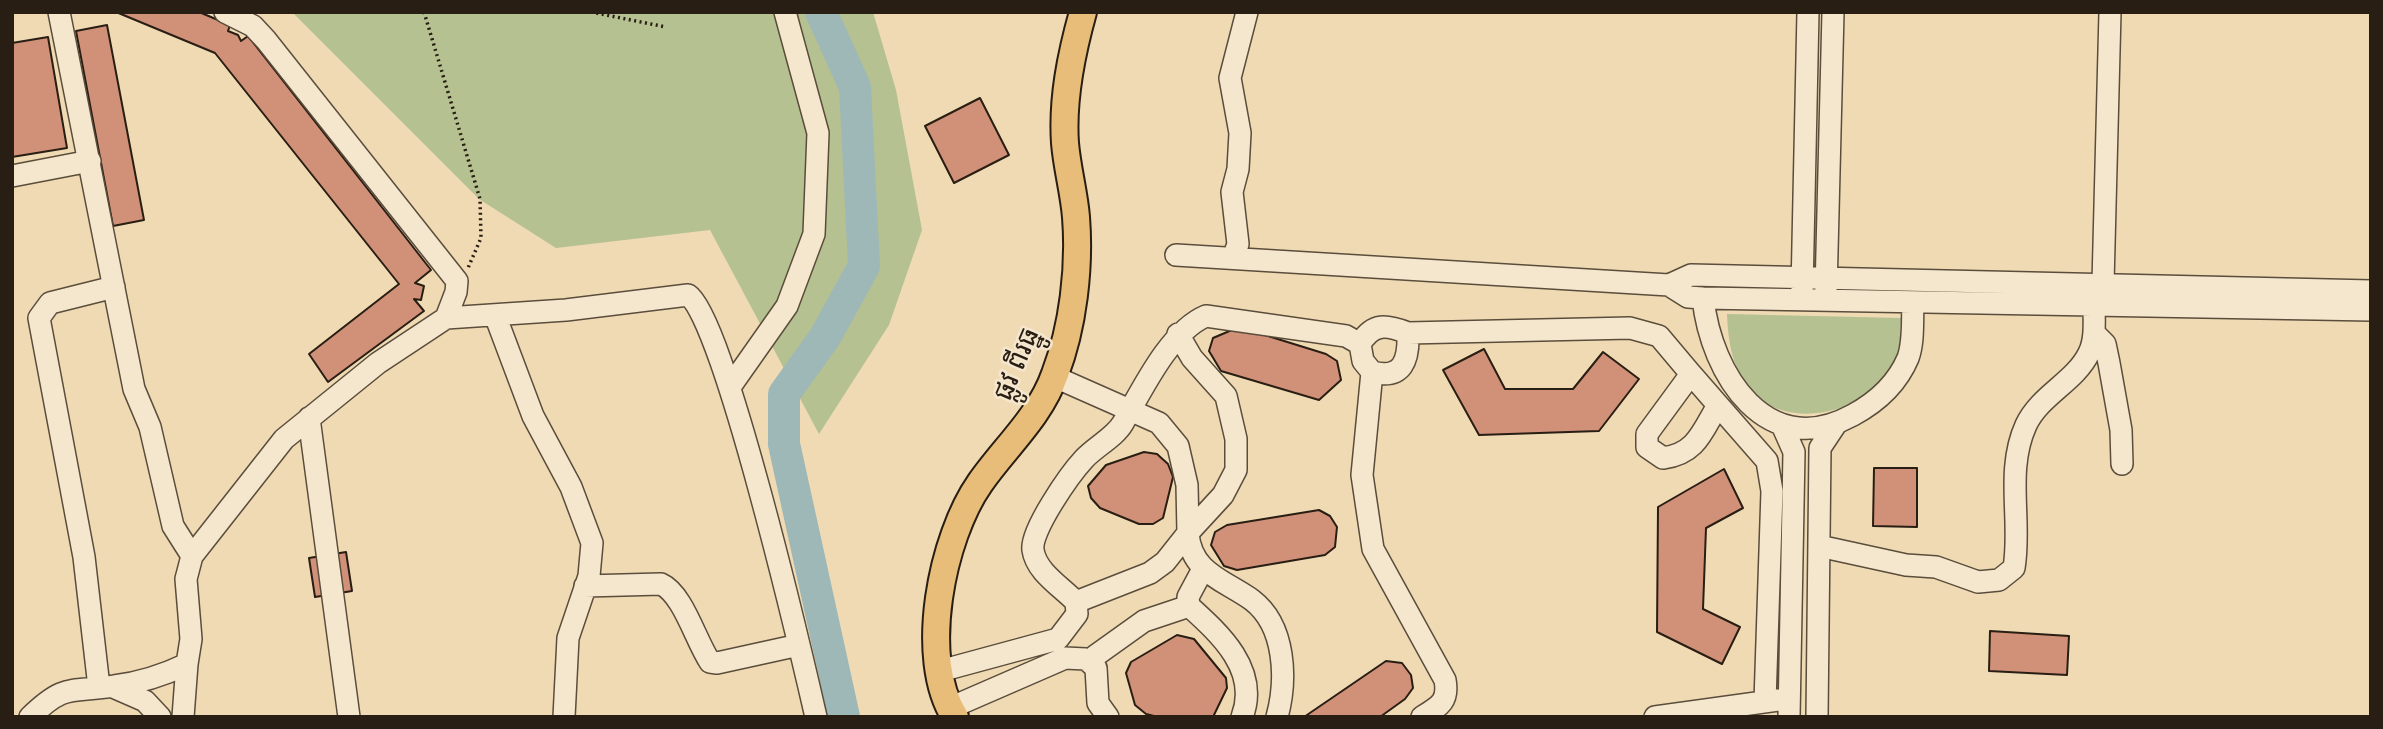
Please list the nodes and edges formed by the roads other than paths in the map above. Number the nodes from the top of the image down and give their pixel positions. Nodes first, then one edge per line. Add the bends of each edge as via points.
1 (60, 12) edge
2 (225, 12) edge
3 (785, 12) edge
4 (1083, 12) edge
5 (1247, 12) edge
6 (1808, 12) edge
7 (1833, 12) edge
8 (2110, 12) edge
9 (90, 161) junction
10 (12, 176) edge
11 (1176, 255) dead end
12 (1233, 258) junction
13 (1802, 277) junction
14 (2103, 283) junction
15 (1669, 285) junction
16 (114, 286) junction
17 (1826, 290) junction
18 (2371, 291) edge
19 (1703, 298) junction
20 (1802, 299) junction
21 (1913, 304) junction
22 (2101, 306) junction
23 (2371, 310) edge
24 (495, 315) junction
25 (446, 318) junction
26 (1408, 333) junction
27 (2094, 333) junction
28 (1178, 334) junction
29 (1360, 344) junction
30 (1372, 372) junction
31 (1691, 374) junction
32 (1055, 377) junction
33 (730, 387) junction
34 (1718, 405) junction
35 (1128, 410) junction
36 (309, 418) junction
37 (1836, 424) junction
38 (1782, 425) junction
39 (2122, 464) dead end
40 (1188, 533) junction
41 (1819, 546) junction
42 (192, 556) junction
43 (1203, 569) junction
44 (584, 586) junction
45 (1076, 602) junction
46 (1189, 606) junction
47 (799, 645) junction
48 (1062, 648) junction
49 (187, 664) junction
50 (1092, 664) junction
51 (940, 671) junction
52 (106, 687) junction
53 (1765, 701) junction
54 (1817, 707) edge
55 (1789, 708) edge
56 (952, 712) edge
57 (30, 717) edge
58 (160, 717) edge
59 (183, 717) edge
60 (349, 717) edge
61 (564, 717) edge
62 (816, 717) edge
63 (1108, 717) edge
64 (1242, 717) edge
65 (1277, 717) edge
66 (1422, 717) edge
67 (1655, 717) edge

1 - 9 street
2 - 25 street via 253,26 457,281
3 - 33 street via 818,133 814,234 787,306
4 - 32 main road, ផ្លូវ ពីរធ្នូ via 1066,96 1065,144 1076,219 1074,277 1068,330
5 - 12 street via 1230,78 1240,133 1232,192 1238,244
6 - 13 street
7 - 17 street
8 - 14 street
9 - 10 street
9 - 16 street
11 - 12 street
12 - 15 street
13 - 15 street via 1691,275
13 - 17 street
13 - 20 street
14 - 17 street
14 - 18 street
14 - 22 street
15 - 19 street via 1688,297
16 - 42 street via 134,389 150,427 173,526
16 - 52 street via 50,303 39,318
17 - 20 street
17 - 21 street
19 - 20 street
19 - 38 street via 1706,329 1730,382 1754,410
21 - 22 street
21 - 37 street via 1908,357 1894,381 1878,401
22 - 23 street
22 - 27 street
24 - 25 street
24 - 33 street via 688,295 701,308
24 - 44 street via 533,416 571,487 592,543
25 - 36 street via 378,363
26 - 29 street via 1379,326 1367,332
26 - 30 street via 1406,360 1398,371
26 - 31 street via 1630,328 1659,337
27 - 39 street via 2105,344 2121,430
27 - 41 street via 2089,353 2043,400 2026,425 2015,462 2018,543 2014,568 1999,580 1979,582 1936,567
28 - 29 street via 1206,316 1346,336
28 - 35 street
28 - 40 street via 1192,359 1226,396 1236,439 1236,470 1223,495
29 - 30 street via 1363,360
30 - 66 street via 1362,475 1373,549 1448,692 1441,706
31 - 34 street
31 - 34 street via 1647,434 1647,447 1663,458 1681,456 1697,440
32 - 35 street
32 - 51 main road, ផ្លូវ ពីរធ្នូ via 1027,425 979,484 952,533 937,626
33 - 47 street
34 - 53 street via 1767,461 1772,491
35 - 40 street via 1159,423 1178,446 1187,485
35 - 45 street via 1116,431 1082,460 1039,525 1032,548 1038,566
36 - 42 street via 284,439
36 - 60 street
37 - 38 street via 1809,430
37 - 41 street via 1820,448
38 - 55 street via 1794,452
40 - 43 street via 1193,556
40 - 45 street via 1150,573
41 - 54 street
42 - 49 street via 186,579 191,639
43 - 46 street via 1188,597
43 - 65 street via 1254,602 1267,616 1283,668
44 - 47 street via 661,584 672,590 710,662
44 - 61 street via 568,638
45 - 48 street via 1077,614
46 - 50 street via 1144,621 1095,656
46 - 64 street via 1224,639 1240,662 1246,688
47 - 62 street
48 - 50 street
48 - 51 street
48 - 56 street
49 - 52 street via 166,674
49 - 59 street
50 - 63 street via 1098,703
51 - 56 main road, ផ្លូវ ពីរធ្នូ
52 - 57 street via 75,688 51,698
52 - 58 street via 145,701
53 - 55 street
53 - 67 street
54 - 55 street

